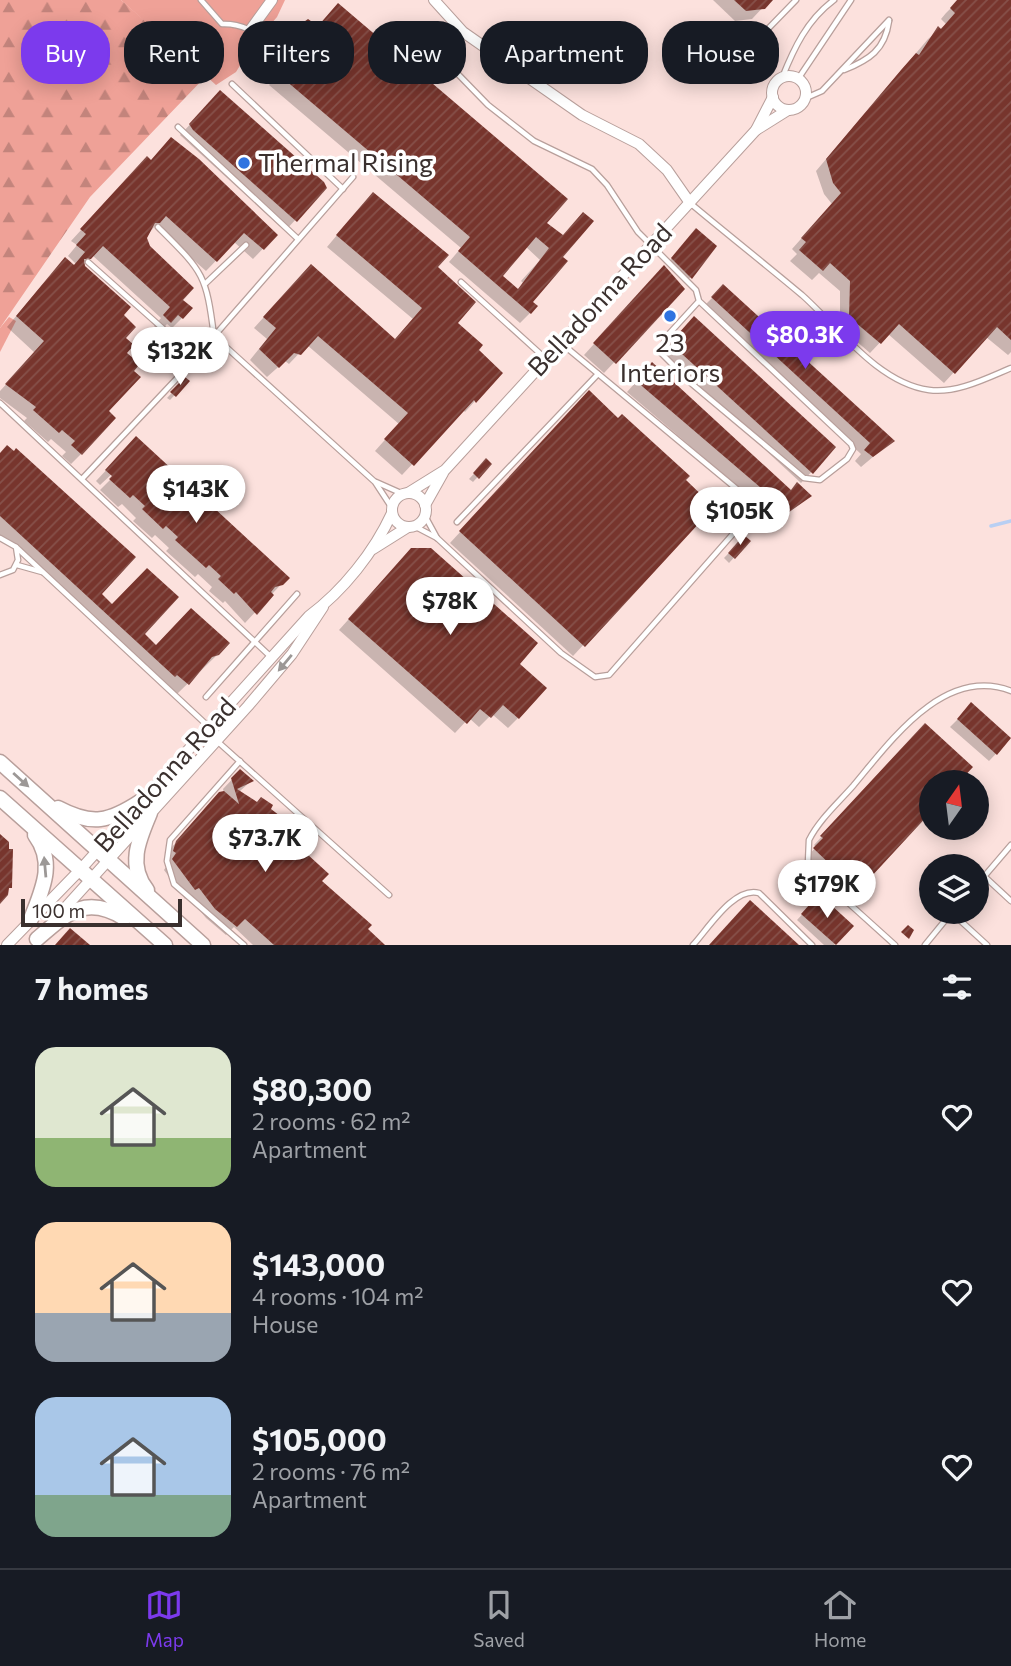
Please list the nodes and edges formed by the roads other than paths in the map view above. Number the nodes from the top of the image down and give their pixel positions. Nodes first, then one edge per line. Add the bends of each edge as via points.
1 (201, 0) edge
2 (272, 0) edge
3 (434, 0) edge
4 (796, 0) edge
5 (834, 0) edge
6 (851, 0) edge
7 (257, 21) edge
8 (776, 21) edge
9 (238, 24) edge
10 (843, 70) junction
11 (782, 78) junction
12 (798, 79) junction
13 (466, 82) edge
14 (232, 84) dead end
15 (772, 97) junction
16 (806, 98) junction
17 (788, 110) junction
18 (178, 127) dead end
19 (755, 130) junction
20 (353, 177) dead end
21 (343, 189) junction
22 (690, 202) junction
23 (158, 227) dead end
24 (298, 239) junction
25 (246, 245) dead end
26 (650, 245) junction
27 (88, 262) dead end
28 (461, 282) dead end
29 (206, 283) junction
30 (699, 302) junction
31 (215, 337) junction
32 (561, 343) junction
33 (546, 359) junction
34 (1011, 368) edge
35 (598, 374) junction
36 (0, 403) edge
37 (445, 470) junction
38 (82, 479) junction
39 (375, 482) junction
40 (405, 494) junction
41 (392, 510) junction
42 (425, 511) junction
43 (457, 522) dead end
44 (411, 527) junction
45 (0, 538) edge
46 (437, 538) junction
47 (16, 547) junction
48 (373, 549) junction
49 (17, 565) junction
50 (43, 572) junction
51 (0, 575) edge
52 (297, 594) dead end
53 (323, 606) junction
54 (257, 642) junction
55 (271, 657) junction
56 (1011, 691) edge
57 (206, 697) dead end
58 (209, 727) junction
59 (216, 740) junction
60 (240, 761) junction
61 (0, 762) edge
62 (0, 798) edge
63 (41, 799) junction
64 (146, 807) junction
65 (22, 819) junction
66 (1011, 845) edge
67 (101, 855) junction
68 (989, 872) edge
69 (84, 875) junction
70 (989, 881) edge
71 (388, 895) dead end
72 (1011, 901) edge
73 (168, 915) junction
74 (31, 919) junction
75 (942, 924) edge
76 (965, 924) edge
77 (149, 933) junction
78 (35, 942) edge
79 (7, 945) edge
80 (164, 945) edge
81 (203, 945) edge
82 (244, 945) edge
83 (693, 945) edge
84 (812, 945) edge
85 (895, 945) edge
86 (925, 945) edge
87 (987, 945) edge

1 - 9 lane via 222,24
2 - 7 street
3 - 22 street via 463,32 582,115 639,144 667,170
4 - 8 lane
5 - 11 lane via 795,44
6 - 12 lane
10 - 10 lane via 875,33 890,20 884,43 873,56
10 - 16 lane via 822,91
11 - 12 street
11 - 15 street, Belladonna Road
12 - 16 street
13 - 26 lane via 534,141 592,169
14 - 21 lane
15 - 17 street
15 - 19 street, Belladonna Road
16 - 17 street, Belladonna Road via 799,107
17 - 19 street, Belladonna Road
18 - 24 lane
19 - 22 street, Belladonna Road
20 - 21 lane
21 - 24 lane
22 - 26 street, Belladonna Road
22 - 34 lane via 881,369 913,386 944,389
23 - 29 lane via 193,262
24 - 31 lane
25 - 29 lane
26 - 30 lane via 696,290
26 - 32 street, Belladonna Road
27 - 31 lane via 169,334
28 - 33 lane
29 - 31 lane
30 - 30 lane via 667,336 660,352 804,478 820,480 847,459 853,449 847,439
31 - 38 lane
31 - 39 lane
32 - 33 street, Belladonna Road
32 - 35 lane
33 - 37 street, Belladonna Road
35 - 43 lane
35 - 46 lane via 738,490 746,503 739,527 610,675 595,677 581,670
36 - 38 lane
37 - 40 street, Belladonna Road
37 - 42 street, Belladonna Road
38 - 54 lane
39 - 40 lane
39 - 41 lane
40 - 41 street, Belladonna Road
40 - 42 street via 419,496
41 - 44 street via 398,523
41 - 48 street, Belladonna Road
42 - 44 street, Belladonna Road
42 - 46 lane
44 - 46 lane
44 - 48 street, Belladonna Road
45 - 47 lane
47 - 49 lane
47 - 50 lane
48 - 53 street, Belladonna Road
49 - 50 lane
49 - 51 lane
50 - 58 lane
52 - 54 lane
53 - 55 street, Belladonna Road
53 -> 59 street, Belladonna Road via 292,654
54 - 55 lane
54 - 57 lane
55 - 58 street, Belladonna Road
56 - 85 lane via 978,685 942,698 899,732 809,841 807,863 813,871
58 - 64 street, Belladonna Road
59 - 60 lane
59 - 64 street, Belladonna Road
60 - 71 lane
60 - 82 lane via 170,840 167,861 174,884
61 -> 63 street
62 - 65 street
63 - 64 street via 90,821
63 - 67 street
64 - 67 street, Belladonna Road
64 - 73 street via 137,845 137,874
65 - 69 street
74 -> 65 street via 47,878 46,866 38,839
66 - 68 lane
67 - 69 street, Belladonna Road
67 - 73 street
69 - 74 street, Belladonna Road
69 - 77 street
69 - 78 street, Belladonna Road
70 - 72 lane
73 - 81 street
74 - 79 street, Belladonna Road
75 - 86 lane
76 - 87 lane
77 - 78 street via 115,912 83,907 70,911
77 - 80 street
83 - 84 lane via 738,896 752,891

